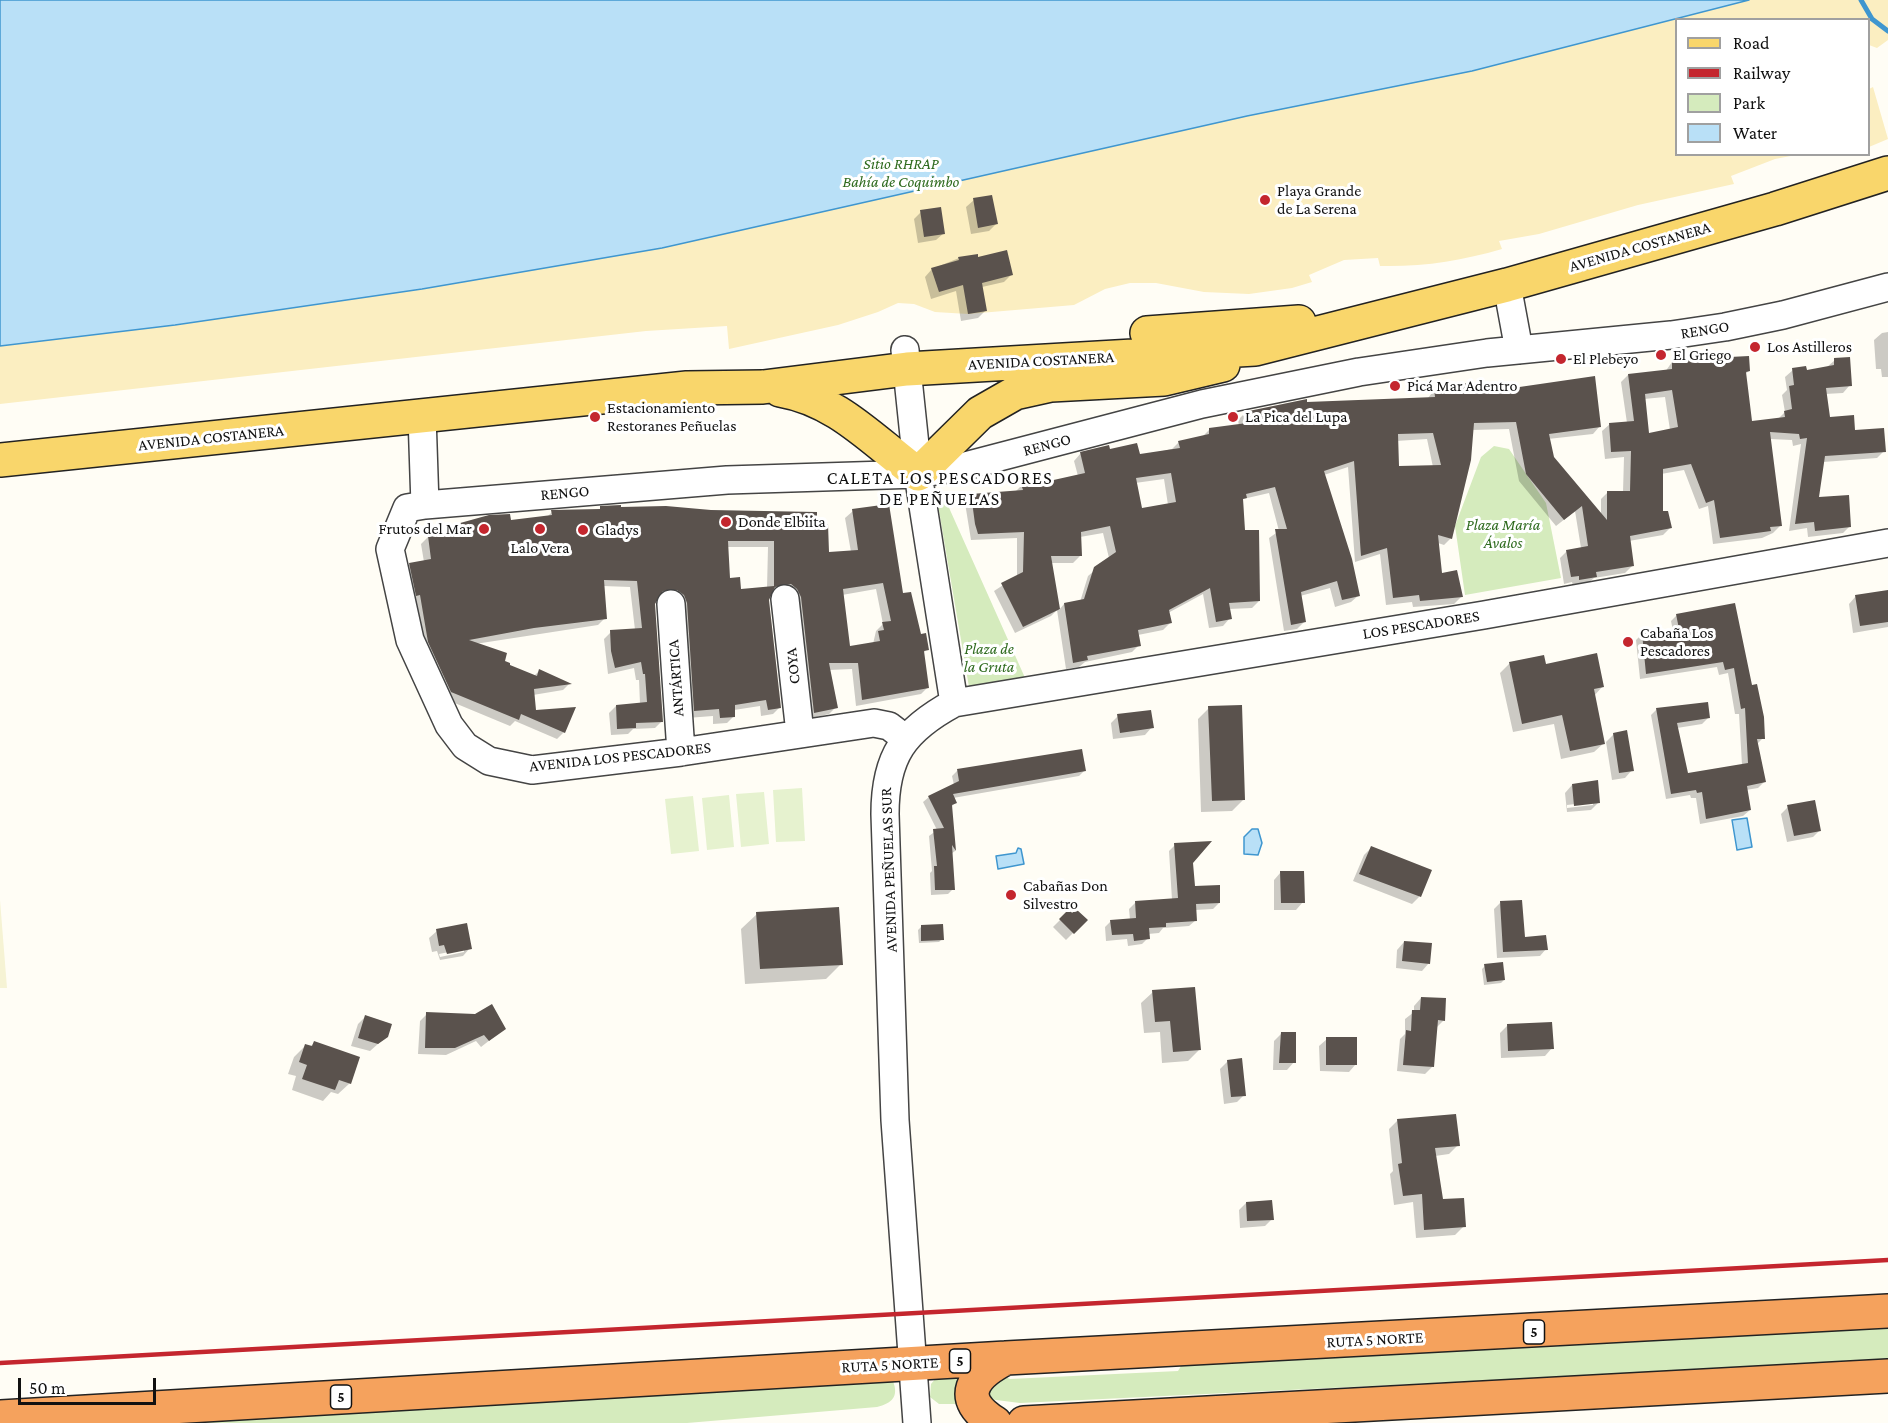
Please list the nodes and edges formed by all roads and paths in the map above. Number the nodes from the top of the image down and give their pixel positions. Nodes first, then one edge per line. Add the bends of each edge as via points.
1 (1888, 173) edge
2 (1507, 285) junction
3 (1888, 287) edge
4 (1390, 314) junction
5 (1255, 349) junction
6 (1519, 350) junction
7 (906, 359) junction
8 (763, 387) junction
9 (687, 388) junction
10 (422, 416) junction
11 (0, 460) edge
12 (918, 474) junction
13 (425, 505) junction
14 (1888, 543) edge
15 (785, 599) dead end
16 (671, 604) dead end
17 (954, 703) junction
18 (800, 733) junction
19 (906, 739) junction
20 (681, 752) junction
21 (1888, 1311) edge
22 (1006, 1358) junction
23 (913, 1364) junction
24 (1888, 1376) edge
25 (0, 1417) edge
26 (917, 1423) edge
27 (995, 1423) edge
28 (1024, 1423) edge

1 - 2 main road, AVENIDA COSTANERA
2 - 4 main road, AVENIDA COSTANERA
2 - 6 street
3 - 6 street, RENGO via 1725,327
4 - 5 main road, AVENIDA COSTANERA
4 - 7 main road, AVENIDA COSTANERA
5 - 7 main road, AVENIDA COSTANERA
5 - 12 main road via 1230,362 1178,377 1051,384 1015,393 980,413
6 - 12 street, RENGO via 1359,372 1202,404 965,466
7 - 8 main road, AVENIDA COSTANERA
7 - 9 main road, AVENIDA COSTANERA via 762,369
7 - 12 street
8 - 9 main road, AVENIDA COSTANERA
8 - 12 main road via 802,395 839,411
9 - 10 main road, AVENIDA COSTANERA
10 - 11 main road, AVENIDA COSTANERA
10 - 13 street
12 - 13 street, RENGO via 727,480
12 - 17 street
13 - 20 street, AVENIDA LOS PESCADORES via 408,508 390,549 410,640 444,716 465,746 489,761 532,770
14 - 17 street, LOS PESCADORES
15 - 18 street, COYA
16 - 20 street, ANTÁRTICA
17 - 19 street, AVENIDA PEÑUELAS SUR via 929,717
18 - 19 street, AVENIDA LOS PESCADORES via 874,723 889,726
18 - 20 street, AVENIDA LOS PESCADORES
19 - 23 street, AVENIDA PEÑUELAS SUR via 888,773 885,814 896,1120
21 - 22 highway, RUTA 5 NORTE / 5
22 - 23 highway, RUTA 5 NORTE / 5
22 - 27 highway via 980,1374 974,1386 976,1406
23 - 25 highway, RUTA 5 NORTE / 5
23 - 26 street, AVENIDA PEÑUELAS SUR
24 - 28 highway

